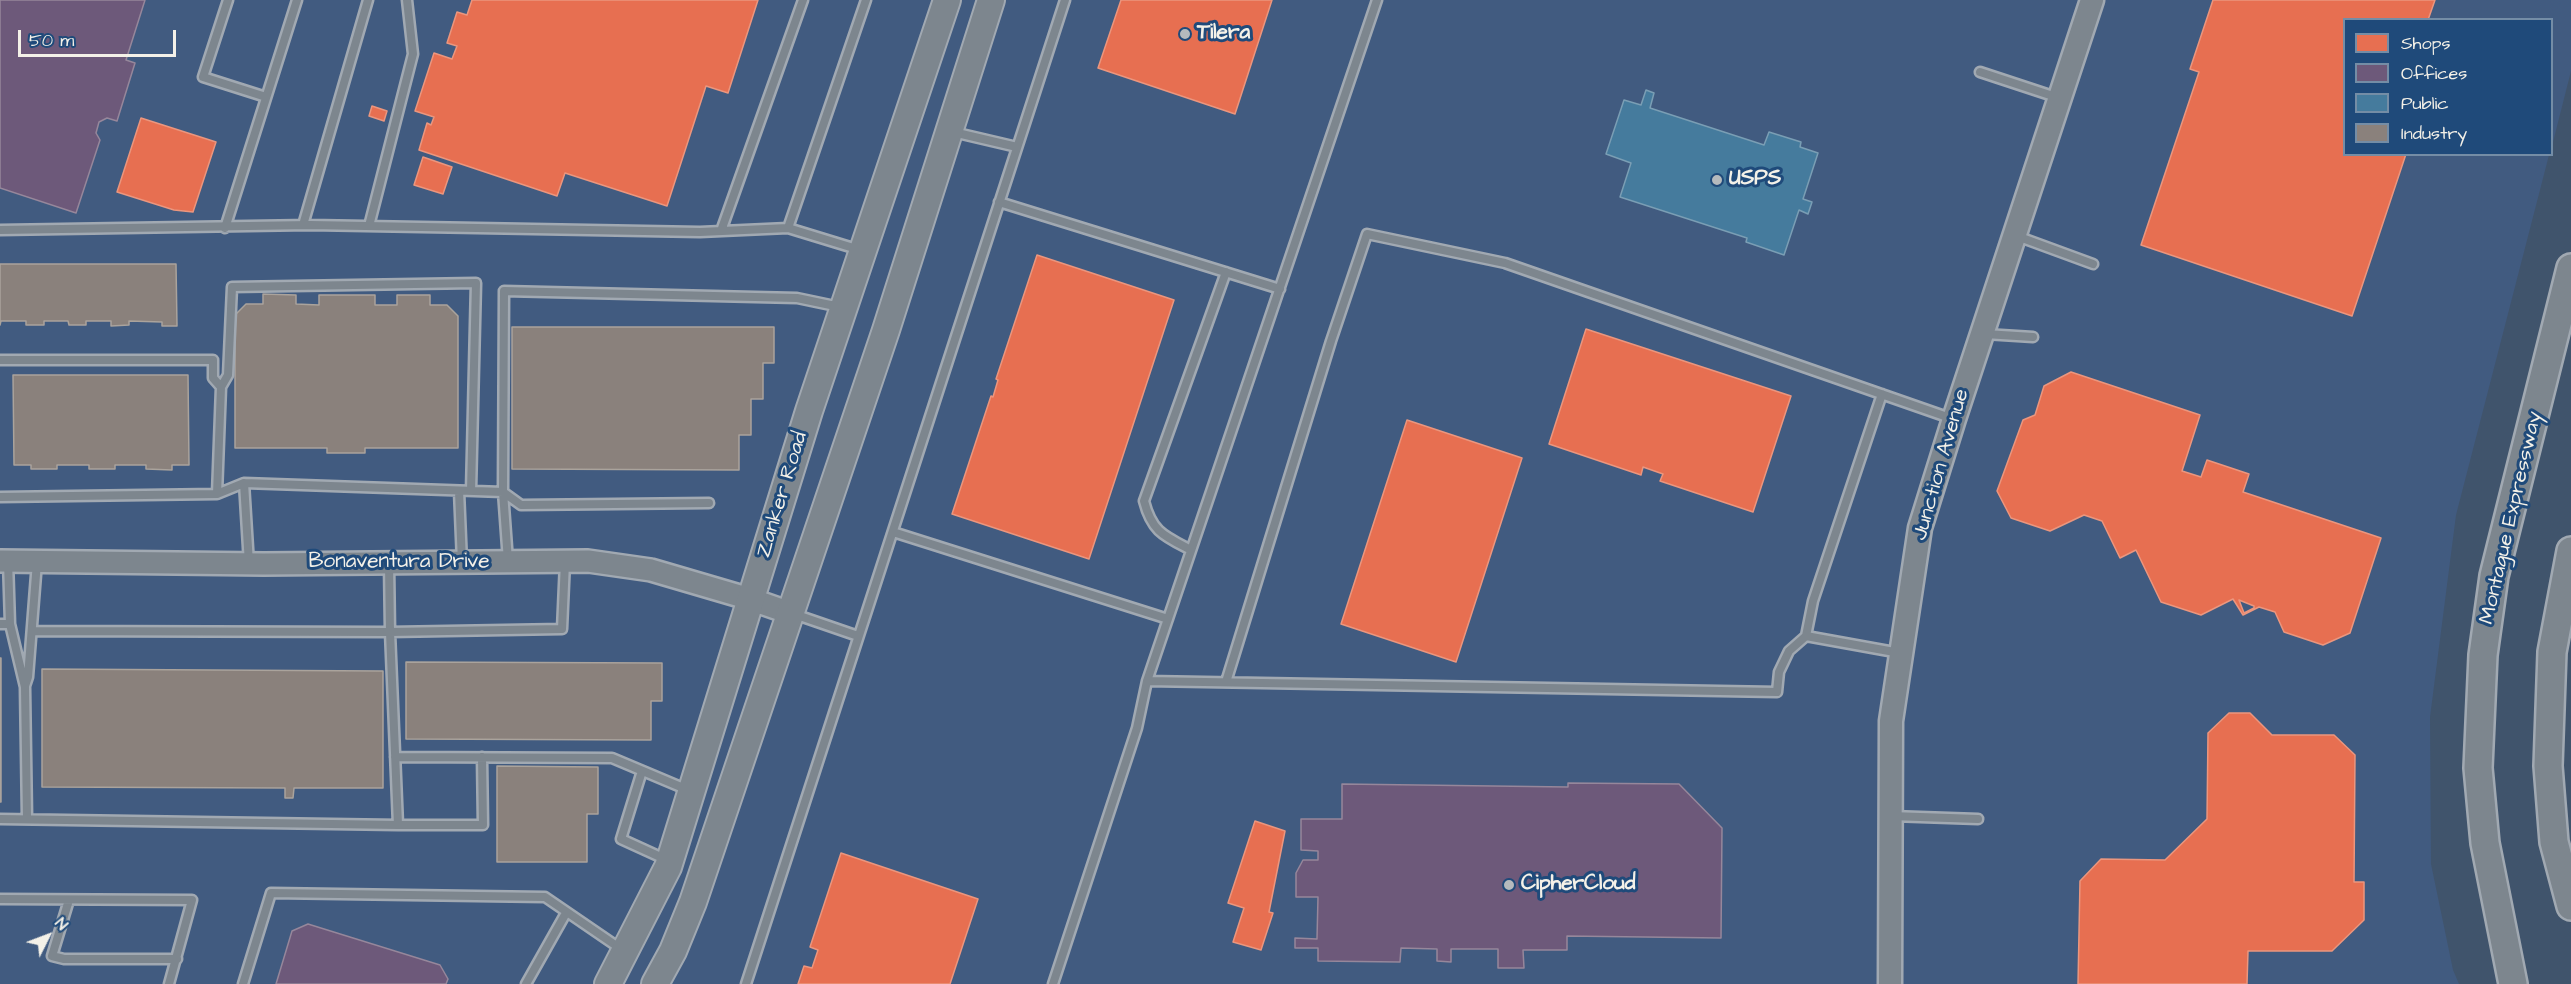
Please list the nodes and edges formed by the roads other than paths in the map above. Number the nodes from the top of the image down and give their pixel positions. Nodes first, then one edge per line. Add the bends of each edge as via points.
1 (228, 0) edge
2 (297, 0) edge
3 (368, 0) edge
4 (407, 0) edge
5 (802, 0) edge
6 (866, 0) edge
7 (947, 0) edge
8 (991, 0) edge
9 (1065, 0) edge
10 (1377, 0) edge
11 (2092, 0) edge
12 (1980, 72) dead end
13 (266, 97) junction
14 (2060, 98) junction
15 (950, 131) junction
16 (1017, 147) junction
17 (999, 202) junction
18 (303, 225) junction
19 (369, 226) junction
20 (225, 228) junction
21 (788, 228) junction
22 (0, 230) edge
23 (721, 231) junction
24 (2013, 235) junction
25 (863, 251) junction
26 (2093, 264) dead end
27 (2571, 268) edge
28 (1226, 272) junction
29 (1280, 289) junction
30 (844, 308) junction
31 (1981, 334) junction
32 (2033, 337) dead end
33 (0, 360) edge
34 (221, 387) junction
35 (1882, 394) junction
36 (1953, 419) junction
37 (244, 483) junction
38 (459, 491) junction
39 (471, 491) junction
40 (503, 492) junction
41 (217, 494) junction
42 (0, 497) edge
43 (709, 503) dead end
44 (893, 532) junction
45 (1191, 550) junction
46 (2571, 551) edge
47 (4, 561) edge
48 (37, 561) junction
49 (462, 562) junction
50 (508, 562) junction
51 (565, 562) junction
52 (389, 563) junction
53 (249, 564) junction
54 (750, 598) junction
55 (790, 613) junction
56 (1168, 620) junction
57 (0, 624) edge
58 (10, 624) junction
59 (32, 631) junction
60 (390, 632) junction
61 (858, 636) junction
62 (1806, 636) junction
63 (1902, 653) junction
64 (1147, 681) junction
65 (1226, 682) junction
66 (25, 687) junction
67 (395, 757) junction
68 (482, 757) junction
69 (642, 771) junction
70 (690, 791) junction
71 (1891, 816) junction
72 (27, 818) junction
73 (0, 819) edge
74 (1978, 819) dead end
75 (398, 825) junction
76 (669, 861) junction
77 (0, 899) edge
78 (69, 900) junction
79 (2571, 906) edge
80 (566, 913) junction
81 (626, 952) junction
82 (177, 959) junction
83 (169, 984) edge
84 (243, 984) edge
85 (526, 984) edge
86 (608, 984) edge
87 (655, 984) edge
88 (746, 984) edge
89 (1053, 984) edge
90 (1890, 984) edge
91 (2513, 984) edge

1 - 13 lane via 203,77
2 - 13 lane
3 - 18 lane
4 - 19 lane via 413,54
5 - 23 lane
6 - 21 lane
7 - 25 main road, Zanker Road
8 - 15 main road, Zanker Road
9 - 16 lane
10 - 29 lane
11 - 14 main road, Junction Avenue
12 - 14 lane
13 - 20 lane
14 - 24 main road, Junction Avenue
15 - 16 lane
15 - 55 main road, Zanker Road
16 - 17 lane
17 - 28 lane
17 - 44 lane
18 - 19 lane
18 - 20 lane
19 - 23 lane
20 - 22 lane
21 - 23 lane
21 - 25 lane
24 - 26 lane
24 - 31 main road, Junction Avenue
25 - 30 main road, Zanker Road
27 - 91 highway, Montague Expressway via 2494,576 2483,655 2478,768 2485,843
28 - 29 lane
28 - 45 lane via 1144,501 1150,522 1162,535
29 - 45 lane
30 - 40 lane via 797,298 504,291
30 - 54 main road, Zanker Road
31 - 32 lane
31 - 36 main road, Junction Avenue
33 - 34 lane via 213,360 213,378
34 - 39 lane via 228,375 232,287 476,283
34 - 41 lane
35 - 36 lane
35 - 62 lane via 1813,601
35 - 65 lane via 1505,263 1367,234
36 - 63 main road, Junction Avenue via 1920,528
37 - 38 lane
37 - 41 lane
37 - 53 lane
38 - 39 lane
38 - 49 lane
39 - 40 lane
40 - 43 lane via 521,505
40 - 50 lane
41 - 42 lane
44 - 56 lane
44 - 61 lane
45 - 56 lane
46 - 79 highway via 2552,652 2548,766 2554,842
47 - 48 street, Bonaventura Drive
47 - 58 lane
48 - 53 street, Bonaventura Drive
48 - 59 lane
49 - 50 street, Bonaventura Drive
49 - 52 street, Bonaventura Drive
50 - 51 street, Bonaventura Drive
51 - 54 street, Bonaventura Drive via 600,562 651,570
51 - 60 lane via 562,629
52 - 53 street, Bonaventura Drive
52 - 60 lane
54 - 55 street, Bonaventura Drive
54 - 70 main road, Zanker Road
55 - 61 lane
55 - 87 main road, Zanker Road via 693,902
56 - 64 lane
57 - 58 lane
58 - 66 lane
59 - 60 lane
59 - 66 lane
60 - 67 lane
61 - 88 lane
62 - 63 lane
62 - 65 lane via 1789,651 1779,672 1777,692
63 - 71 main road, Junction Avenue via 1891,721
64 - 65 lane
64 - 89 lane via 1137,728
66 - 72 lane
67 - 68 lane
67 - 75 lane
68 - 69 lane via 612,758
68 - 75 lane via 483,825
69 - 70 lane
69 - 76 lane via 621,839
70 - 76 main road, Zanker Road
71 - 74 lane
71 - 90 main road, Junction Avenue
72 - 73 lane
72 - 75 lane
76 - 81 main road, Zanker Road
77 - 78 lane
78 - 82 lane via 192,900
78 - 82 lane via 52,956
80 - 81 lane
80 - 84 lane via 545,897 271,893
80 - 85 lane
81 - 86 main road, Zanker Road
82 - 83 lane

